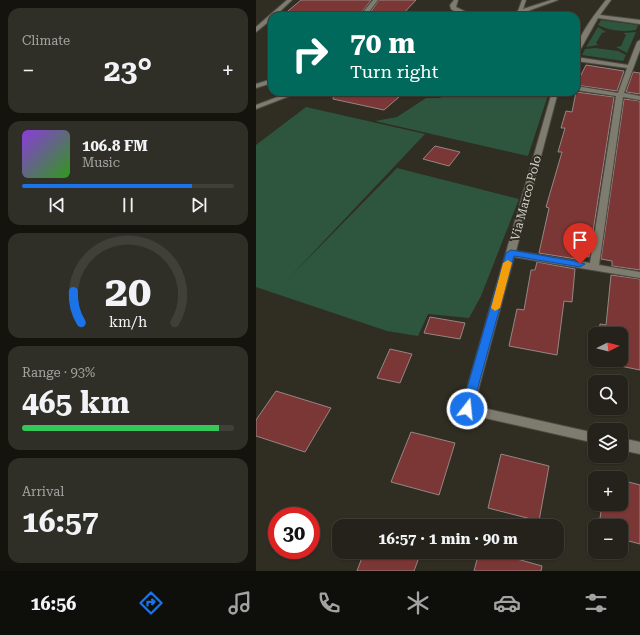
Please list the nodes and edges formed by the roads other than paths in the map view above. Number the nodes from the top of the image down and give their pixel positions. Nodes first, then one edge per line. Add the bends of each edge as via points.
1 (290, 0) edge
2 (376, 0) edge
3 (456, 0) edge
4 (524, 0) edge
5 (556, 0) edge
6 (609, 0) edge
7 (276, 12) edge
8 (366, 12) edge
9 (459, 12) edge
10 (520, 12) joint
11 (596, 16) junction
12 (268, 19) edge
13 (640, 22) edge
14 (256, 30) edge
15 (580, 45) edge
16 (640, 45) edge
17 (580, 60) edge
18 (632, 68) junction
19 (268, 82) edge
20 (257, 86) edge
21 (580, 89) edge
22 (620, 95) junction
23 (286, 96) edge
24 (554, 96) edge
25 (640, 98) edge
26 (256, 107) edge
27 (511, 253) junction
28 (594, 267) junction
29 (640, 275) edge
30 (588, 436) edge
31 (628, 445) edge
32 (640, 448) edge

1 - 7 street
2 - 8 street
3 - 9 street via 453,5
4 - 10 street
5 - 10 street
6 - 11 street
11 - 13 street
11 - 15 street
12 - 14 street
16 - 18 street
17 - 18 street
18 - 22 street
19 - 20 street
21 - 22 street
22 - 25 street
22 - 28 street
23 - 26 street
24 - 27 street, Via Marco Polo
27 - 28 street
27 - 30 street, Via Marco Polo via 467,409
28 - 29 street
31 - 32 street

